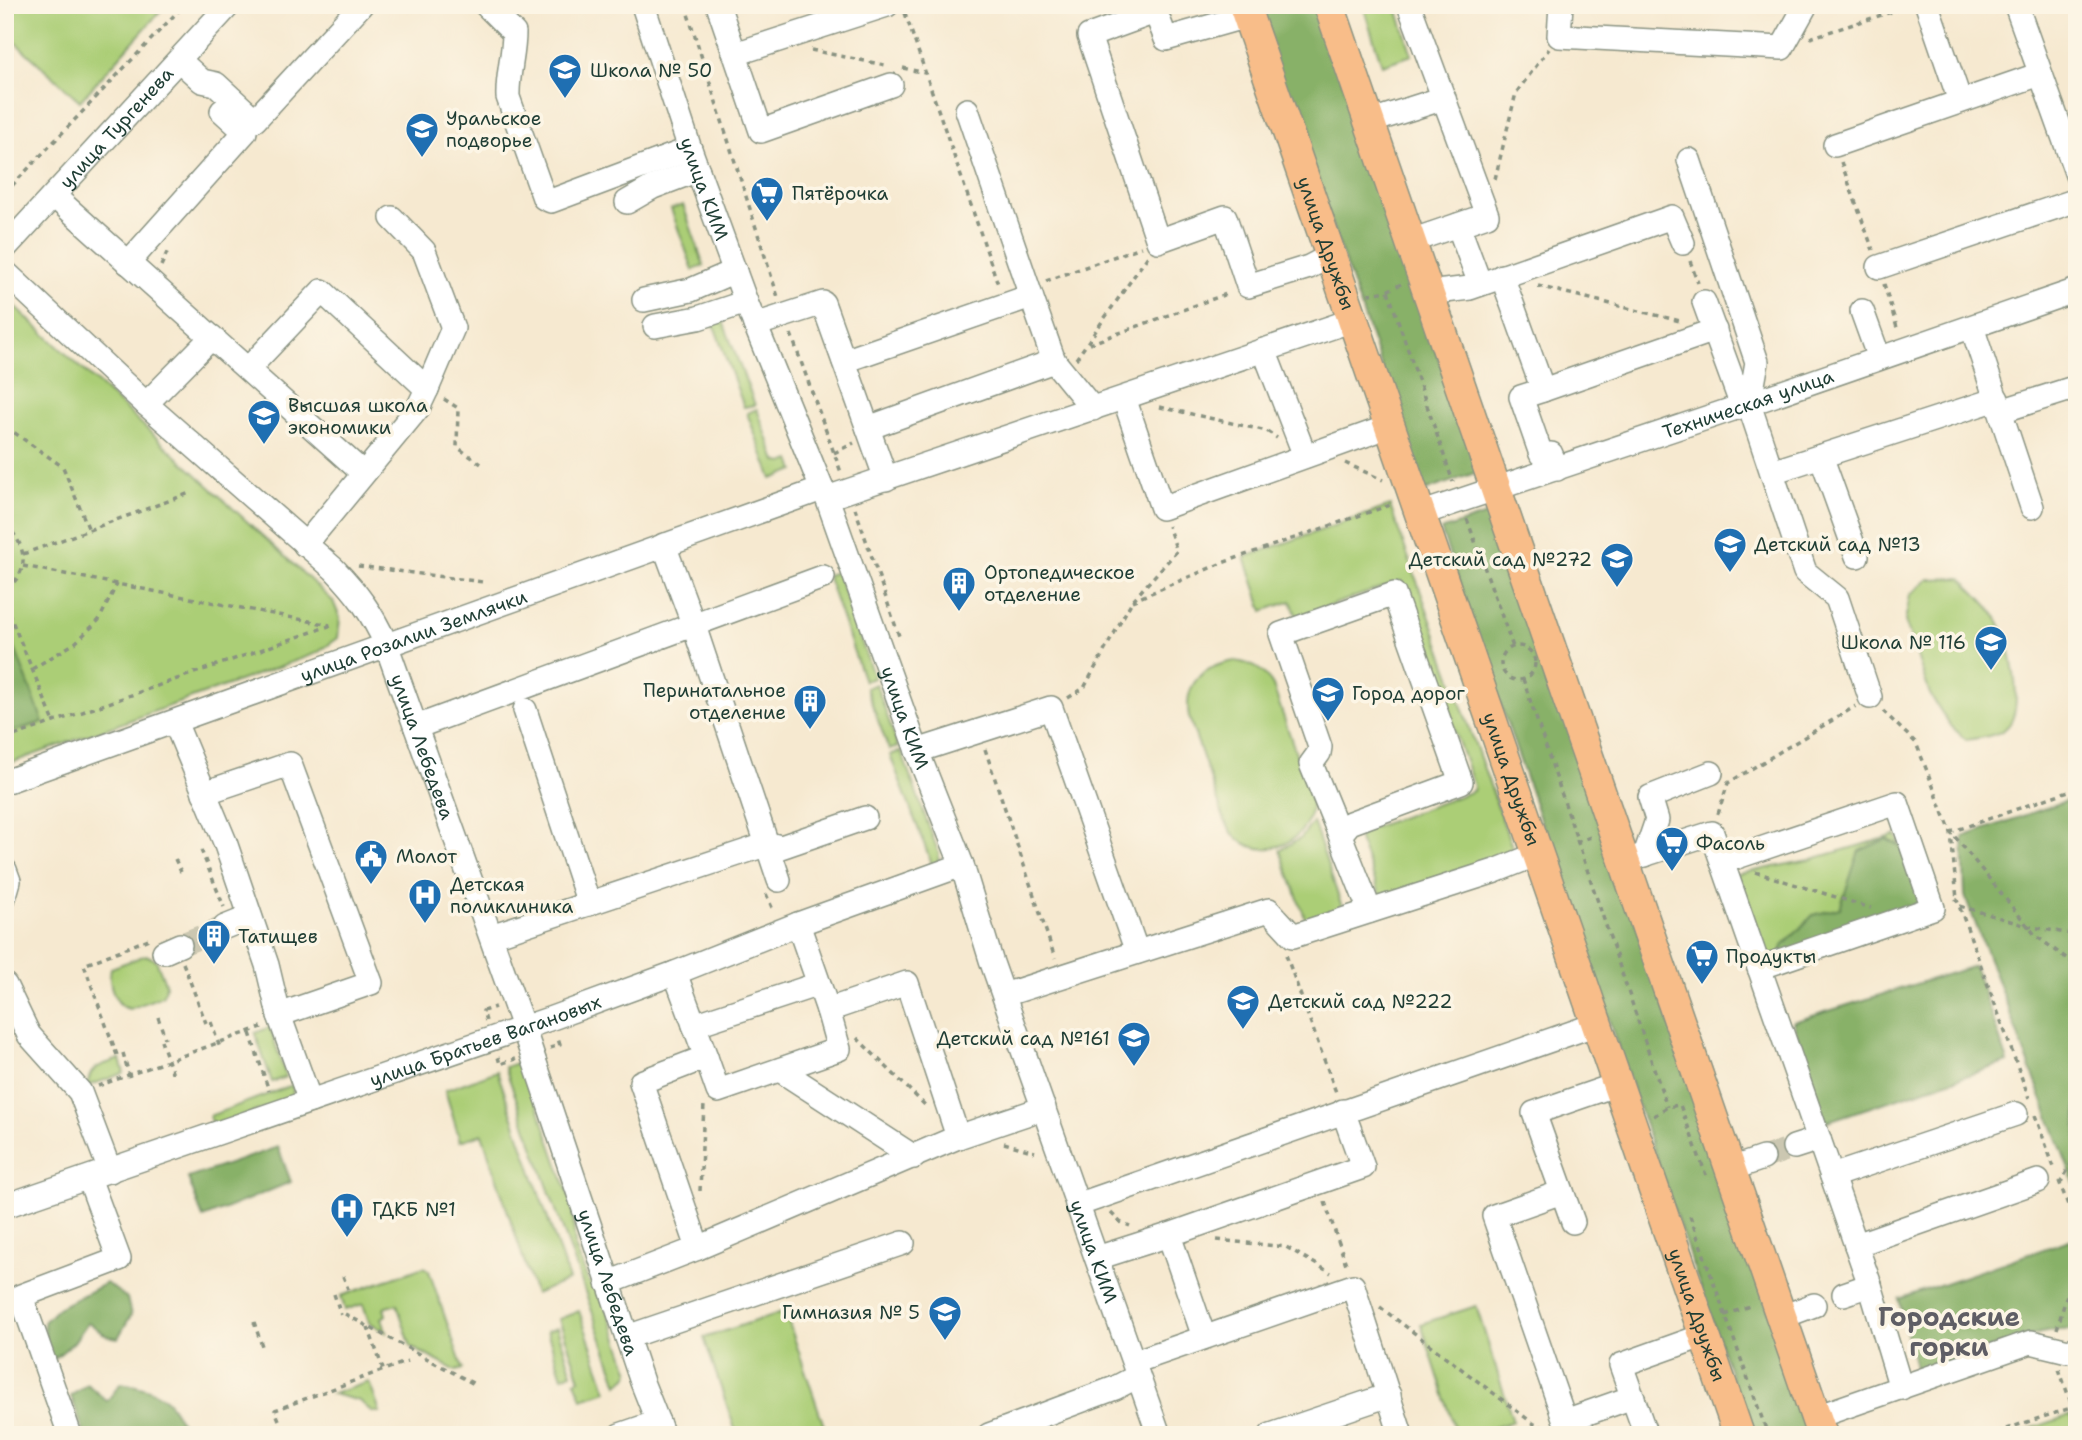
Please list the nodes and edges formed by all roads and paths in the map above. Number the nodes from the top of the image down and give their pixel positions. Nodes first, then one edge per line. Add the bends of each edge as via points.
1 (184, 5) edge
2 (229, 5) edge
3 (361, 5) edge
4 (486, 5) edge
5 (643, 5) edge
6 (718, 5) edge
7 (887, 5) edge
8 (902, 5) edge
9 (954, 5) edge
10 (1329, 5) edge
11 (1409, 5) edge
12 (1560, 5) edge
13 (1806, 5) edge
14 (1913, 5) edge
15 (1927, 5) edge
16 (2016, 5) edge
17 (1154, 9) edge
18 (1245, 11) edge
19 (956, 12) dead end
20 (1559, 36) junction
21 (1782, 48) junction
22 (810, 50) dead end
23 (735, 54) junction
24 (178, 60) junction
25 (892, 73) junction
26 (925, 73) junction
27 (2040, 74) junction
28 (202, 81) junction
29 (1444, 98) junction
30 (1960, 102) junction
31 (967, 110) dead end
32 (1369, 122) junction
33 (1835, 145) joint
34 (694, 160) junction
35 (1689, 160) dead end
36 (2077, 175) edge
37 (5, 193) edge
38 (54, 196) junction
39 (2077, 200) edge
40 (627, 202) dead end
41 (1487, 215) junction
42 (392, 218) dead end
43 (1458, 225) junction
44 (1158, 241) junction
45 (1411, 242) junction
46 (1683, 243) joint
47 (5, 248) edge
48 (1330, 256) junction
49 (128, 263) junction
50 (1879, 267) junction
51 (735, 271) junction
52 (5, 272) edge
53 (1491, 280) junction
54 (1366, 281) dead end
55 (1248, 286) junction
56 (1415, 288) junction
57 (2077, 290) edge
58 (1387, 291) junction
59 (1029, 292) junction
60 (644, 300) dead end
61 (746, 302) junction
62 (1704, 302) joint
63 (1005, 305) junction
64 (1862, 311) dead end
65 (1353, 320) junction
66 (656, 326) dead end
67 (755, 326) junction
68 (1972, 327) junction
69 (1715, 330) junction
70 (1899, 332) dead end
71 (212, 337) junction
72 (1087, 344) junction
73 (1264, 350) junction
74 (1880, 358) junction
75 (844, 361) junction
76 (1060, 368) junction
77 (248, 369) junction
78 (2077, 387) edge
79 (428, 389) junction
80 (1543, 390) junction
81 (1124, 398) junction
82 (146, 404) junction
83 (1748, 404) junction
84 (1999, 405) junction
85 (1093, 409) junction
86 (1390, 426) junction
87 (868, 428) junction
88 (5, 430) edge
89 (1305, 456) junction
90 (1821, 456) junction
91 (1343, 462) dead end
92 (484, 466) dead end
93 (1556, 469) junction
94 (1772, 472) junction
95 (363, 474) junction
96 (886, 480) junction
97 (1383, 480) dead end
98 (1454, 484) dead end
99 (1496, 488) junction
100 (190, 493) dead end
101 (824, 493) junction
102 (2032, 507) dead end
103 (1162, 508) junction
104 (1408, 509) junction
105 (1467, 519) dead end
106 (5, 525) edge
107 (89, 530) junction
108 (305, 545) junction
109 (664, 545) junction
110 (23, 554) junction
111 (1857, 556) dead end
112 (23, 566) junction
113 (358, 566) dead end
114 (823, 576) dead end
115 (483, 582) dead end
116 (117, 584) junction
117 (5, 589) edge
118 (1132, 601) junction
119 (5, 604) edge
120 (694, 626) junction
121 (386, 644) junction
122 (1513, 647) junction
123 (32, 669) junction
124 (1523, 679) junction
125 (1870, 697) junction
126 (1051, 708) junction
127 (525, 710) dead end
128 (175, 722) junction
129 (54, 723) junction
130 (416, 727) junction
131 (979, 731) junction
132 (5, 739) edge
133 (917, 751) junction
134 (1711, 773) dead end
135 (5, 782) edge
136 (2077, 788) edge
137 (204, 793) junction
138 (865, 818) dead end
139 (1712, 832) junction
140 (1951, 832) junction
141 (1340, 835) junction
142 (768, 844) junction
143 (1538, 855) junction
144 (1635, 858) junction
145 (175, 859) dead end
146 (1722, 862) junction
147 (962, 865) junction
148 (5, 870) edge
149 (181, 872) dead end
150 (779, 880) dead end
151 (5, 895) edge
152 (1957, 900) junction
153 (590, 904) junction
154 (1959, 906) junction
155 (1933, 908) junction
156 (1370, 911) junction
157 (250, 916) junction
158 (1903, 918) junction
159 (798, 925) junction
160 (2027, 926) junction
161 (225, 927) tunnel mouth
162 (2077, 935) edge
163 (491, 936) junction
164 (1283, 948) dead end
165 (1137, 952) junction
166 (2077, 966) edge
167 (1759, 968) junction
168 (676, 973) junction
169 (1061, 976) junction
170 (819, 984) junction
171 (5, 985) edge
172 (1004, 995) junction
173 (502, 1004) dead end
174 (828, 1010) junction
175 (158, 1017) dead end
176 (279, 1017) junction
177 (1597, 1024) junction
178 (694, 1025) junction
179 (488, 1026) dead end
180 (523, 1027) junction
181 (556, 1031) dead end
182 (250, 1033) junction
183 (856, 1037) dead end
184 (219, 1046) junction
185 (550, 1048) dead end
186 (123, 1053) dead end
187 (117, 1055) dead end
188 (497, 1055) dead end
189 (521, 1057) dead end
190 (706, 1057) junction
191 (169, 1061) junction
192 (780, 1070) junction
193 (173, 1075) dead end
194 (130, 1077) junction
195 (1618, 1084) junction
196 (269, 1091) dead end
197 (80, 1093) junction
198 (704, 1098) dead end
199 (310, 1101) junction
200 (1667, 1107) junction
201 (1044, 1108) junction
202 (930, 1110) dead end
203 (1343, 1111) junction
204 (2017, 1114) dead end
205 (1654, 1116) dead end
206 (958, 1138) junction
207 (1819, 1139) junction
208 (1794, 1147) tunnel mouth
209 (2077, 1153) edge
210 (915, 1157) junction
211 (1763, 1158) tunnel mouth
212 (99, 1174) junction
213 (1719, 1175) junction
214 (1832, 1177) junction
215 (2049, 1182) junction
216 (1318, 1183) junction
217 (1562, 1192) junction
218 (700, 1194) dead end
219 (1085, 1201) junction
220 (5, 1206) edge
221 (1690, 1216) dead end
222 (1573, 1222) dead end
223 (2077, 1229) edge
224 (1163, 1237) junction
225 (902, 1242) dead end
226 (1856, 1245) junction
227 (698, 1248) junction
228 (1097, 1258) junction
229 (2077, 1260) edge
230 (343, 1276) dead end
231 (608, 1283) junction
232 (1870, 1285) junction
233 (1353, 1286) junction
234 (348, 1289) dead end
235 (334, 1294) dead end
236 (1844, 1294) dead end
237 (1752, 1305) dead end
238 (1814, 1305) dead end
239 (1782, 1317) junction
240 (254, 1322) dead end
241 (367, 1325) junction
242 (1715, 1325) junction
243 (627, 1336) junction
244 (1204, 1337) junction
245 (2051, 1348) junction
246 (2077, 1348) edge
247 (263, 1349) dead end
248 (408, 1361) dead end
249 (1136, 1369) junction
250 (384, 1371) junction
251 (476, 1385) dead end
252 (1901, 1388) junction
253 (1388, 1395) junction
254 (1633, 1397) junction
255 (2075, 1407) edge
256 (279, 1420) dead end
257 (2077, 1420) edge
258 (1819, 1426) edge
259 (660, 1428) edge
260 (2003, 1432) edge
261 (70, 1435) edge
262 (620, 1435) edge
263 (989, 1435) edge
264 (1159, 1435) edge
265 (1271, 1435) edge
266 (1401, 1435) edge
267 (1646, 1435) edge
268 (1739, 1435) edge
269 (1768, 1435) edge
270 (1987, 1435) edge

1 - 37 path
2 - 24 street, улица Тургенева
3 - 28 street via 255,120 216,84
4 - 34 street via 514,33 508,97 544,198 551,201
5 - 34 street, улица КИМ
6 - 23 street
7 - 23 street
8 - 26 path
9 - 19 path
10 - 32 main road
11 - 29 street
12 - 20 street
13 - 21 street
14 - 21 path
15 - 30 street
16 - 27 street
17 - 18 street via 1166,39
17 - 44 street via 1089,36
18 - 48 main road, улица Дружбы
20 - 21 street
20 - 41 path via 1516,93
22 - 25 path
23 - 25 street via 761,131
24 - 28 street
24 - 38 street, улица Тургенева
25 - 26 path
26 - 63 path
27 - 30 street
27 - 36 street
28 - 49 street via 206,95 245,132
29 - 32 street
29 - 41 street
30 - 33 street
31 - 59 street
32 - 45 main road
33 - 50 path
34 - 40 street
34 - 51 street, улица КИМ
35 - 83 street via 1757,362
38 - 47 street, улица Тургенева
38 - 49 street
39 - 50 street
41 - 43 street
42 - 79 street via 424,251 453,328
43 - 45 street
43 - 53 street
44 - 55 street via 1224,217
44 - 59 path
44 - 72 path
45 - 56 main road
46 - 53 street via 1672,217
46 - 62 path
48 - 55 street
48 - 65 main road, улица Дружбы
49 - 71 street
50 - 70 path
51 - 60 street via 691,290
51 - 61 street, улица КИМ
52 - 82 street, улица Лебедева
53 - 56 street via 1449,291
53 - 69 path
53 - 80 street
54 - 58 path via 1370,294
55 - 72 path
56 - 58 path
56 - 99 main road
57 - 68 street, Техническая улица
58 - 98 path
59 - 63 street
59 - 76 street
61 - 66 street
61 - 67 street, улица КИМ
62 - 69 street
63 - 75 street
64 - 74 street
65 - 73 street, улица Розалии Землячки
65 - 86 main road, улица Дружбы
67 - 75 street via 823,303
67 - 101 street, улица КИМ
68 - 74 street, Техническая улица
68 - 84 street
69 - 80 street
69 - 83 street
71 - 77 street
71 - 82 street
72 - 76 path
73 - 81 street, улица Розалии Землячки
73 - 89 street
74 - 83 street, Техническая улица
75 - 87 street
76 - 85 street
76 - 87 street
77 - 79 street via 322,291
77 - 95 street
78 - 84 street
79 - 92 path via 458,408 457,447
79 - 95 street via 418,408
80 - 93 street via 1521,397 1541,454 1551,454
81 - 85 street, улица Розалии Землячки
81 - 89 path via 1267,431
81 - 103 street
82 - 108 street, улица Лебедева
83 - 93 street, Техническая улица
83 - 94 street
84 - 90 street
84 - 102 street
85 - 96 street, улица Розалии Землячки
86 - 89 street
86 - 104 main road, улица Дружбы
87 - 96 street
88 - 107 path via 63,467
89 - 103 street
90 - 94 street
90 - 111 street
91 - 97 path
93 - 99 street, Техническая улица
94 - 125 street via 1805,572 1837,598
95 - 108 street
96 - 101 street, улица Розалии Землячки
99 - 104 street, Техническая улица
99 - 144 main road
100 - 107 path
101 - 109 street, улица Розалии Землячки
101 - 133 street, улица КИМ
103 - 118 path via 1177,551
104 - 118 path via 1389,504 1222,563
104 - 143 main road, улица Дружбы
105 - 122 path
106 - 110 path via 21,543
107 - 110 path
108 - 121 street, улица Лебедева via 361,598
109 - 120 street
109 - 121 street, улица Розалии Землячки
110 - 112 path
112 - 116 path
112 - 117 path
113 - 115 path
114 - 120 street
116 - 123 path via 99,620 75,643
116 - 129 path via 332,625
118 - 126 path via 1084,688
119 - 123 path
120 - 130 street
120 - 142 street
121 - 128 street, улица Розалии Землячки
121 - 130 street, улица Лебедева
122 - 124 path via 1529,651 1534,661 1532,672
122 - 124 path via 1502,658 1502,668 1508,677
123 - 129 path
124 - 200 path
125 - 139 path via 1728,783
125 - 140 path via 1916,743
126 - 131 street
126 - 165 street
127 - 153 street
128 - 135 street, улица Розалии Землячки
128 - 137 street
129 - 132 path
130 - 163 street, улица Лебедева
131 - 133 street
131 - 169 path
133 - 147 street, улица КИМ
134 - 144 street via 1650,797 1657,820
136 - 140 path
137 - 157 street
137 - 176 street via 290,764 371,983
138 - 142 street via 781,847
139 - 144 street
139 - 146 street
140 - 152 path
140 - 160 path
141 - 141 street via 1350,823 1461,782 1394,594 1282,634 1320,747 1311,764
141 - 156 street
142 - 150 street
142 - 153 street
143 - 156 street
143 - 177 main road, улица Дружбы
144 - 213 main road
145 - 149 path
146 - 155 street via 1897,803
146 - 158 path
146 - 167 street
147 - 159 street, улица Братьев Вагановых
147 - 172 street, улица КИМ
148 - 151 street via 9,881
152 - 154 path
152 - 155 path
153 - 163 street
154 - 160 path
154 - 215 path
155 - 158 street
156 - 165 street via 1293,936 1269,910
157 - 161 street
157 - 176 street
158 - 167 street
159 - 168 street, улица Братьев Вагановых
159 - 170 street
160 - 162 path
160 - 166 path
163 - 180 street, улица Лебедева
164 - 203 path
165 - 169 street
167 - 207 street
168 - 178 street
168 - 180 street, улица Братьев Вагановых
169 - 172 street
170 - 174 street
170 - 178 street
171 - 197 street via 29,1035
172 - 201 street, улица КИМ
173 - 179 path via 483,1011
174 - 192 street via 839,1049
174 - 206 street via 907,983
175 - 191 path
176 - 182 path
176 - 199 street
177 - 195 main road, улица Дружбы
177 - 203 street
178 - 190 street
180 - 199 street, улица Братьев Вагановых
180 - 231 street, улица Лебедева
181 - 185 path via 560,1045
182 - 184 path
182 - 196 path
183 - 202 path
184 - 187 path via 174,948 171,930 84,965
184 - 191 path
186 - 194 path
188 - 189 path via 500,1064
190 - 192 street via 718,1091
190 - 227 street via 641,1082
191 - 193 path
191 - 194 path
192 - 210 street
194 - 197 path
195 - 217 street via 1534,1113
195 - 242 main road, улица Дружбы
197 - 212 street
198 - 218 path
199 - 212 street, улица Братьев Вагановых
200 - 205 path
200 - 213 path via 1681,1105
201 - 206 street
201 - 219 street, улица КИМ
203 - 216 street via 1365,1171
203 - 219 street
204 - 214 street
206 - 210 street
207 - 208 street
207 - 214 street
209 - 215 path
210 - 227 street
211 - 213 street
212 - 220 street, улица Братьев Вагановых
212 - 261 street via 119,1259 22,1296
213 - 239 main road
214 - 226 street
215 - 223 path
215 - 226 street
216 - 224 street
216 - 233 path
217 - 222 street
217 - 254 street via 1494,1216 1502,1241 1565,1421
219 - 224 path via 1120,1222
219 - 228 street, улица КИМ
221 - 242 path
224 - 228 street
224 - 244 street
225 - 243 street
226 - 232 street
227 - 231 street
228 - 249 street, улица КИМ
229 - 245 path
230 - 234 path
231 - 243 street, улица Лебедева
232 - 236 street
232 - 252 street
233 - 244 street
233 - 253 street
235 - 241 path via 343,1314
237 - 242 path
238 - 239 street
239 - 258 main road
240 - 247 path
241 - 250 path
241 - 251 path
242 - 254 street via 1621,1365
242 - 268 main road, улица Дружбы
242 - 269 path
243 - 259 street, улица Лебедева
244 - 249 street
245 - 246 street
245 - 252 street via 2031,1342
245 - 255 path
248 - 250 path
249 - 263 street via 1115,1388
249 - 264 street, улица КИМ
250 - 256 path via 275,1410
252 - 258 street
253 - 265 street
253 - 266 street
254 - 267 street
255 - 257 path
255 - 260 path
259 - 262 street
260 - 270 path

